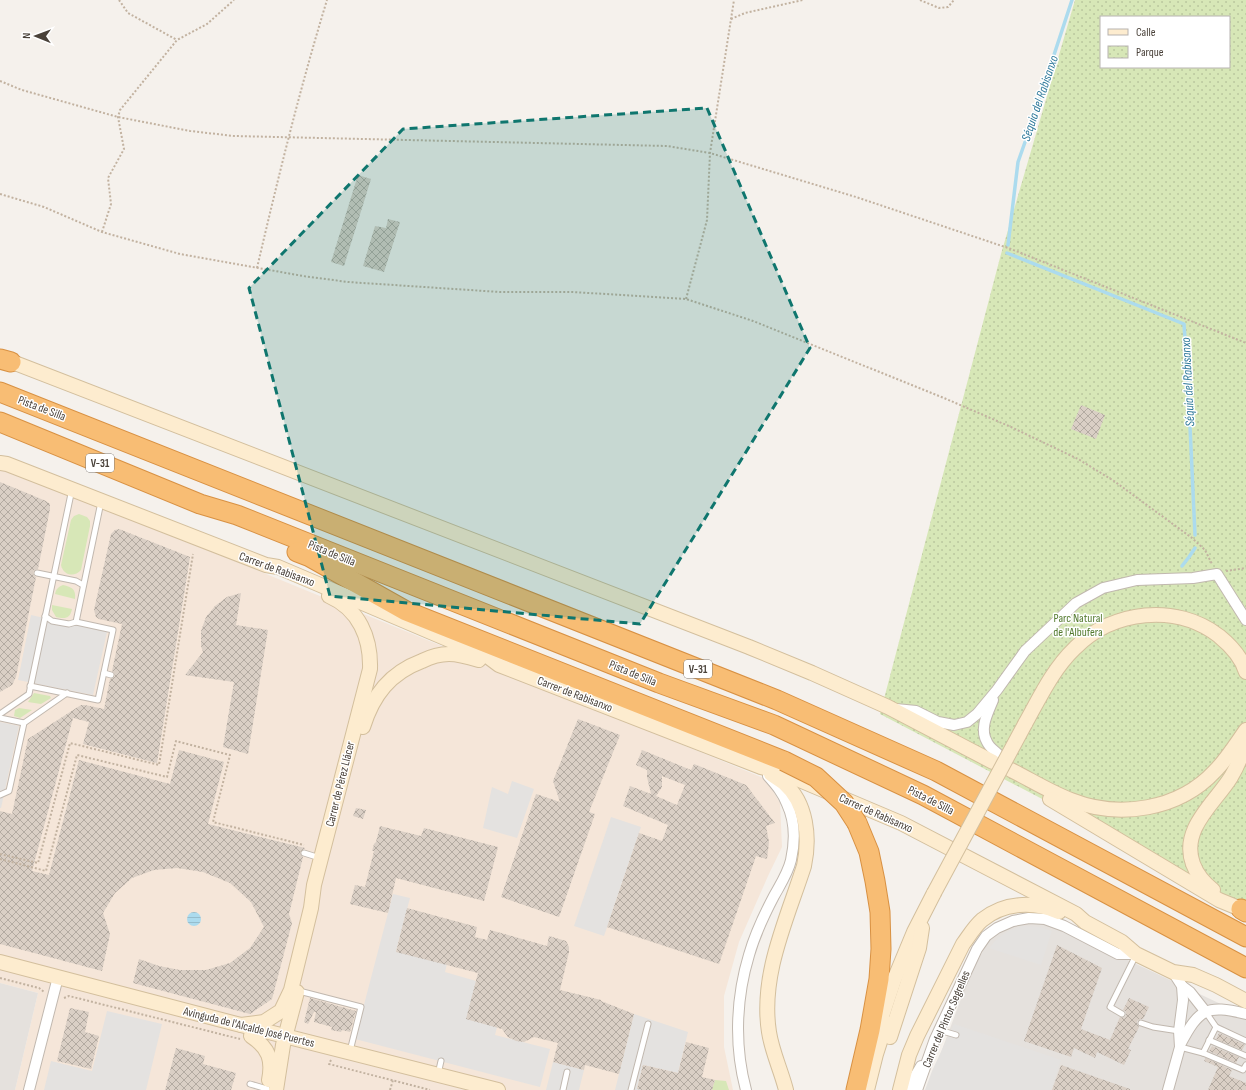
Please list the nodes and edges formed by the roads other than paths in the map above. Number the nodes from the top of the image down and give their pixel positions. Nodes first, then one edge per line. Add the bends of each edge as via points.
1 (4, 359) edge
2 (0, 392) edge
3 (0, 422) edge
4 (2, 462) edge
5 (72, 488) junction
6 (101, 500) junction
7 (200, 504) junction
8 (266, 565) junction
9 (37, 573) dead end
10 (53, 577) junction
11 (83, 586) junction
12 (45, 616) junction
13 (1246, 620) edge
14 (76, 622) junction
15 (499, 665) junction
16 (1246, 670) edge
17 (104, 673) junction
18 (111, 675) dead end
19 (30, 686) junction
20 (997, 690) junction
21 (67, 694) junction
22 (888, 708) junction
23 (0, 714) edge
24 (0, 718) edge
25 (24, 723) junction
26 (1246, 730) edge
27 (1246, 740) edge
28 (996, 758) joint
29 (1246, 766) edge
30 (761, 767) junction
31 (1231, 777) junction
32 (0, 795) edge
33 (304, 853) dead end
34 (321, 858) junction
35 (934, 893) junction
36 (1244, 909) edge
37 (1085, 922) junction
38 (922, 928) junction
39 (1246, 937) edge
40 (977, 949) joint
41 (1136, 954) junction
42 (0, 962) edge
43 (1246, 968) edge
44 (0, 971) edge
45 (1173, 972) junction
46 (55, 986) junction
47 (1182, 986) junction
48 (297, 991) junction
49 (1246, 1001) edge
50 (1205, 1012) junction
51 (1122, 1014) dead end
52 (1246, 1014) edge
53 (1141, 1023) dead end
54 (648, 1024) dead end
55 (241, 1025) junction
56 (1216, 1027) junction
57 (1179, 1031) junction
58 (937, 1034) junction
59 (956, 1035) dead end
60 (256, 1040) junction
61 (284, 1040) junction
62 (1209, 1040) junction
63 (1246, 1042) edge
64 (1180, 1047) junction
65 (350, 1052) junction
66 (1203, 1054) junction
67 (1246, 1056) edge
68 (1246, 1065) edge
69 (567, 1072) dead end
70 (250, 1084) dead end
71 (29, 1090) edge
72 (270, 1090) edge
73 (461, 1090) edge
74 (498, 1090) edge
75 (563, 1090) edge
76 (631, 1090) edge
77 (746, 1090) edge
78 (786, 1090) edge
79 (856, 1090) edge
80 (860, 1090) edge
81 (867, 1090) edge
82 (876, 1090) edge
83 (900, 1090) edge
84 (907, 1090) edge
85 (917, 1090) edge
86 (1168, 1090) edge

1 - 22 street via 749,647
2 - 39 highway, Pista de Silla / V-31 via 777,700 936,771
3 - 7 highway, Pista de Silla / V-31
4 - 5 street, Carrer de Rabisanxo
5 - 6 street, Carrer de Rabisanxo
5 - 10 lane
6 - 8 street, Carrer de Rabisanxo
6 - 11 lane
7 - 43 highway, Pista de Silla / V-31 via 237,515 659,683 774,725 923,794
7 - 79 highway, bridge via 232,526 310,557 406,611 784,761 816,777 844,803 856,823 869,852 880,912 879,979
8 - 15 street, Carrer de Rabisanxo via 278,567 488,656
8 - 34 street, Carrer de Pérez Llácer via 276,573 338,600 350,610 367,639 370,669
9 - 10 lane
10 - 11 lane via 76,581
10 - 12 lane
11 - 14 lane
12 - 14 lane via 52,621 69,624
12 - 19 lane
13 - 20 street via 1217,574 1193,578 1137,580 1103,588 1076,602 1049,627 1025,651
14 - 17 lane via 113,630
15 - 30 street, Carrer de Rabisanxo
15 - 48 street, Carrer de Pérez Llácer via 465,656 448,654 432,657 411,665 393,677 381,690 368,711 361,732
16 - 35 street, bridge via 1224,640 1210,629 1180,617 1146,615 1127,618 1092,634 1075,647 1046,685
17 - 18 lane
17 - 21 lane via 98,700
19 - 21 lane
19 - 23 lane via 29,694
20 - 22 street via 977,714 967,722 954,725 938,722 916,711
20 - 28 street via 984,723 987,743
21 - 25 lane
22 - 28 street
24 - 25 lane
25 - 32 lane via 9,791
26 - 36 street via 1214,772 1201,784 1165,803 1144,808 1123,810 1072,801 1014,771 1218,900
27 - 31 street
29 - 31 street
30 - 37 street, Carrer de Rabisanxo via 783,773 901,823 1076,914
30 - 77 street via 787,803 793,838 790,861 754,938 741,986 738,1044
30 - 78 street via 791,791 804,818 807,835 804,866 777,946 768,993 768,1031
31 - 36 street via 1198,822 1189,847 1195,871 1204,884
33 - 34 lane
34 - 55 street, Carrer de Pérez Llácer via 291,990 281,1011 264,1022
35 - 38 street
35 - 80 street via 894,980
37 - 41 street, Carrer de Rabisanxo via 1122,942
37 - 83 street via 1074,920 1048,907 1032,905 1016,905 998,910 983,920 963,944 917,1036
38 - 81 street via 890,1010
38 - 82 street via 919,948 890,1036
40 - 41 street, Carrer de Rabisanxo via 986,936 997,928 1013,921 1030,918 1045,919 1064,926 1118,954
40 - 58 street, Carrer del Pintor Segrelles
41 - 45 street, Carrer de Rabisanxo
41 - 51 lane via 1110,1007
42 - 46 street, Avinguda de l'Alcalde José Puertes
44 - 46 street, Avinguda de l'Alcalde José Puertes
45 - 47 street
45 - 49 street, Carrer de Rabisanxo via 1193,975
46 - 55 street, Avinguda de l'Alcalde José Puertes
46 - 60 street, Avinguda de l'Alcalde José Puertes
46 - 71 street
47 - 50 street via 1190,992
47 - 57 street
48 - 61 street, Carrer de Pérez Llácer
48 - 65 lane via 361,1007
50 - 52 street via 1217,1009
50 - 56 lane
50 - 64 street via 1190,1026
53 - 57 lane
54 - 76 lane
55 - 61 street, Avinguda de l'Alcalde José Puertes
56 - 62 lane
56 - 63 lane
57 - 64 street
58 - 59 lane
58 - 84 street
58 - 85 street, Carrer del Pintor Segrelles
60 - 61 street, Avinguda de l'Alcalde José Puertes
60 - 72 street via 268,1054 270,1061
61 - 65 street, Avinguda de l'Alcalde José Puertes
61 - 72 street, Carrer de Pérez Llácer
61 - 73 street, Avinguda de l'Alcalde José Puertes
62 - 66 lane
62 - 67 lane
64 - 66 lane
64 - 86 street
65 - 74 street, Avinguda de l'Alcalde José Puertes via 440,1068
66 - 68 lane via 1243,1070
69 - 75 lane
70 - 72 lane

